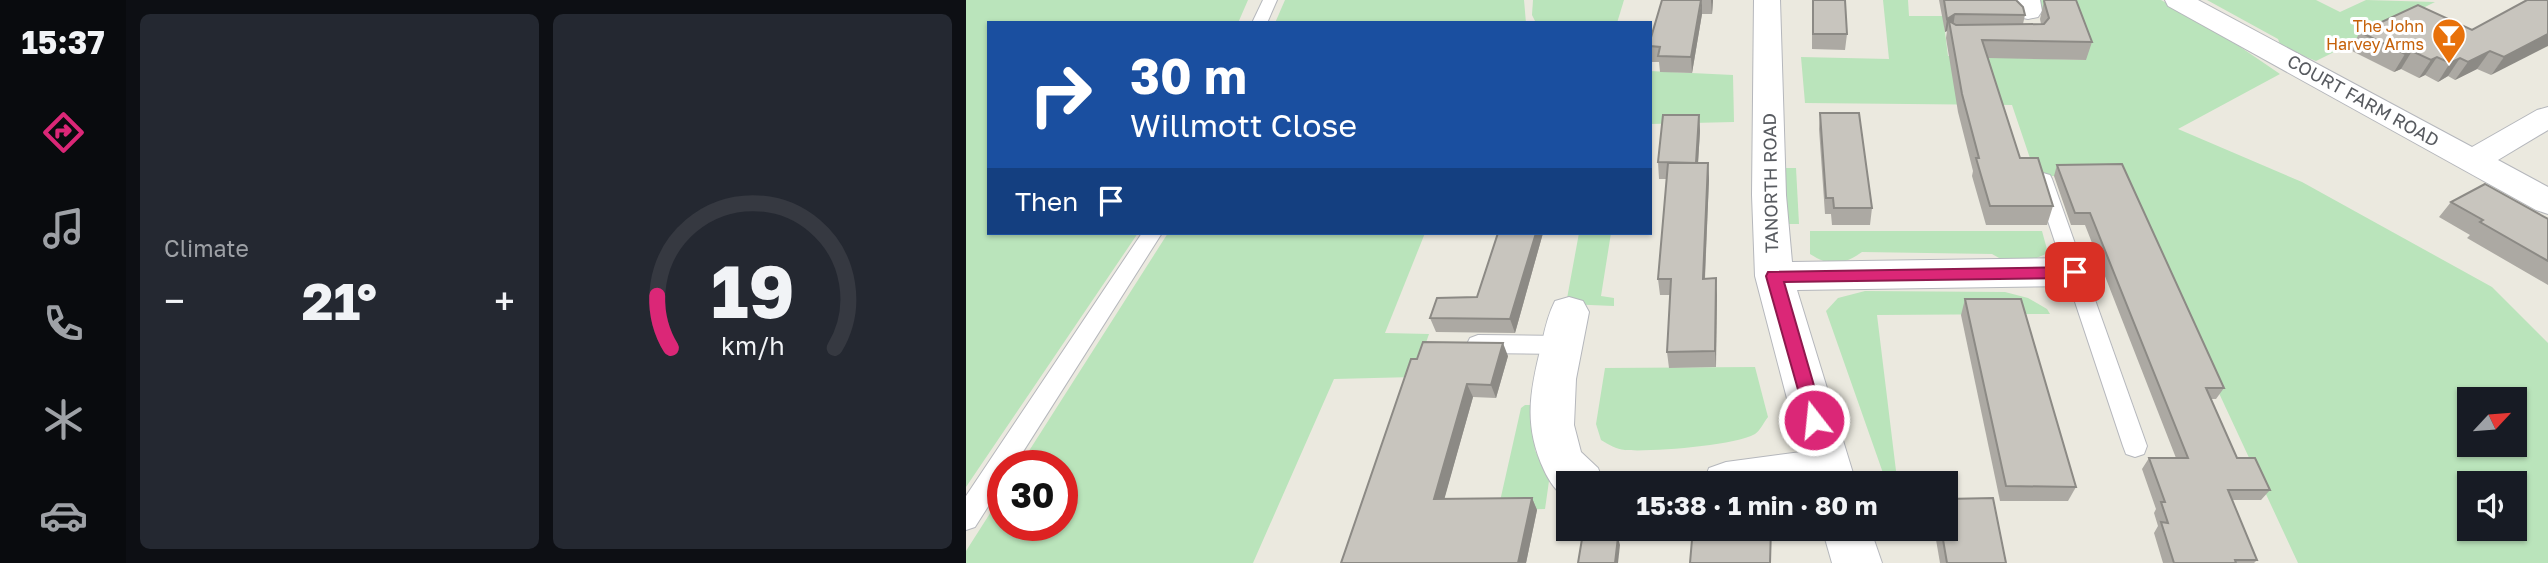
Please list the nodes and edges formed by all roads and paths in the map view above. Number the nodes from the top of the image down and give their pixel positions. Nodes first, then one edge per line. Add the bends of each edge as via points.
1 (1270, 0) edge
2 (1767, 0) edge
3 (2178, 0) edge
4 (1260, 21) edge
5 (2548, 117) edge
6 (2472, 161) junction
7 (2043, 179) edge
8 (2548, 202) edge
9 (1151, 235) edge
10 (2075, 272) junction
11 (1774, 276) junction
12 (1566, 329) joint
13 (1455, 344) edge
14 (2134, 446) dead end
15 (1565, 471) edge
16 (1829, 471) edge
17 (966, 518) edge
18 (1850, 541) edge
19 (1857, 563) edge

1 - 4 lane
2 - 11 street, TANORTH ROAD
3 - 6 street, COURT FARM ROAD
5 - 6 street
6 - 8 street, COURT FARM ROAD
7 - 10 lane
9 - 17 lane
10 - 11 street
10 - 14 lane
11 - 16 street, TANORTH ROAD
12 - 13 lane
12 - 15 street via 1551,406 1552,437
18 - 19 street

